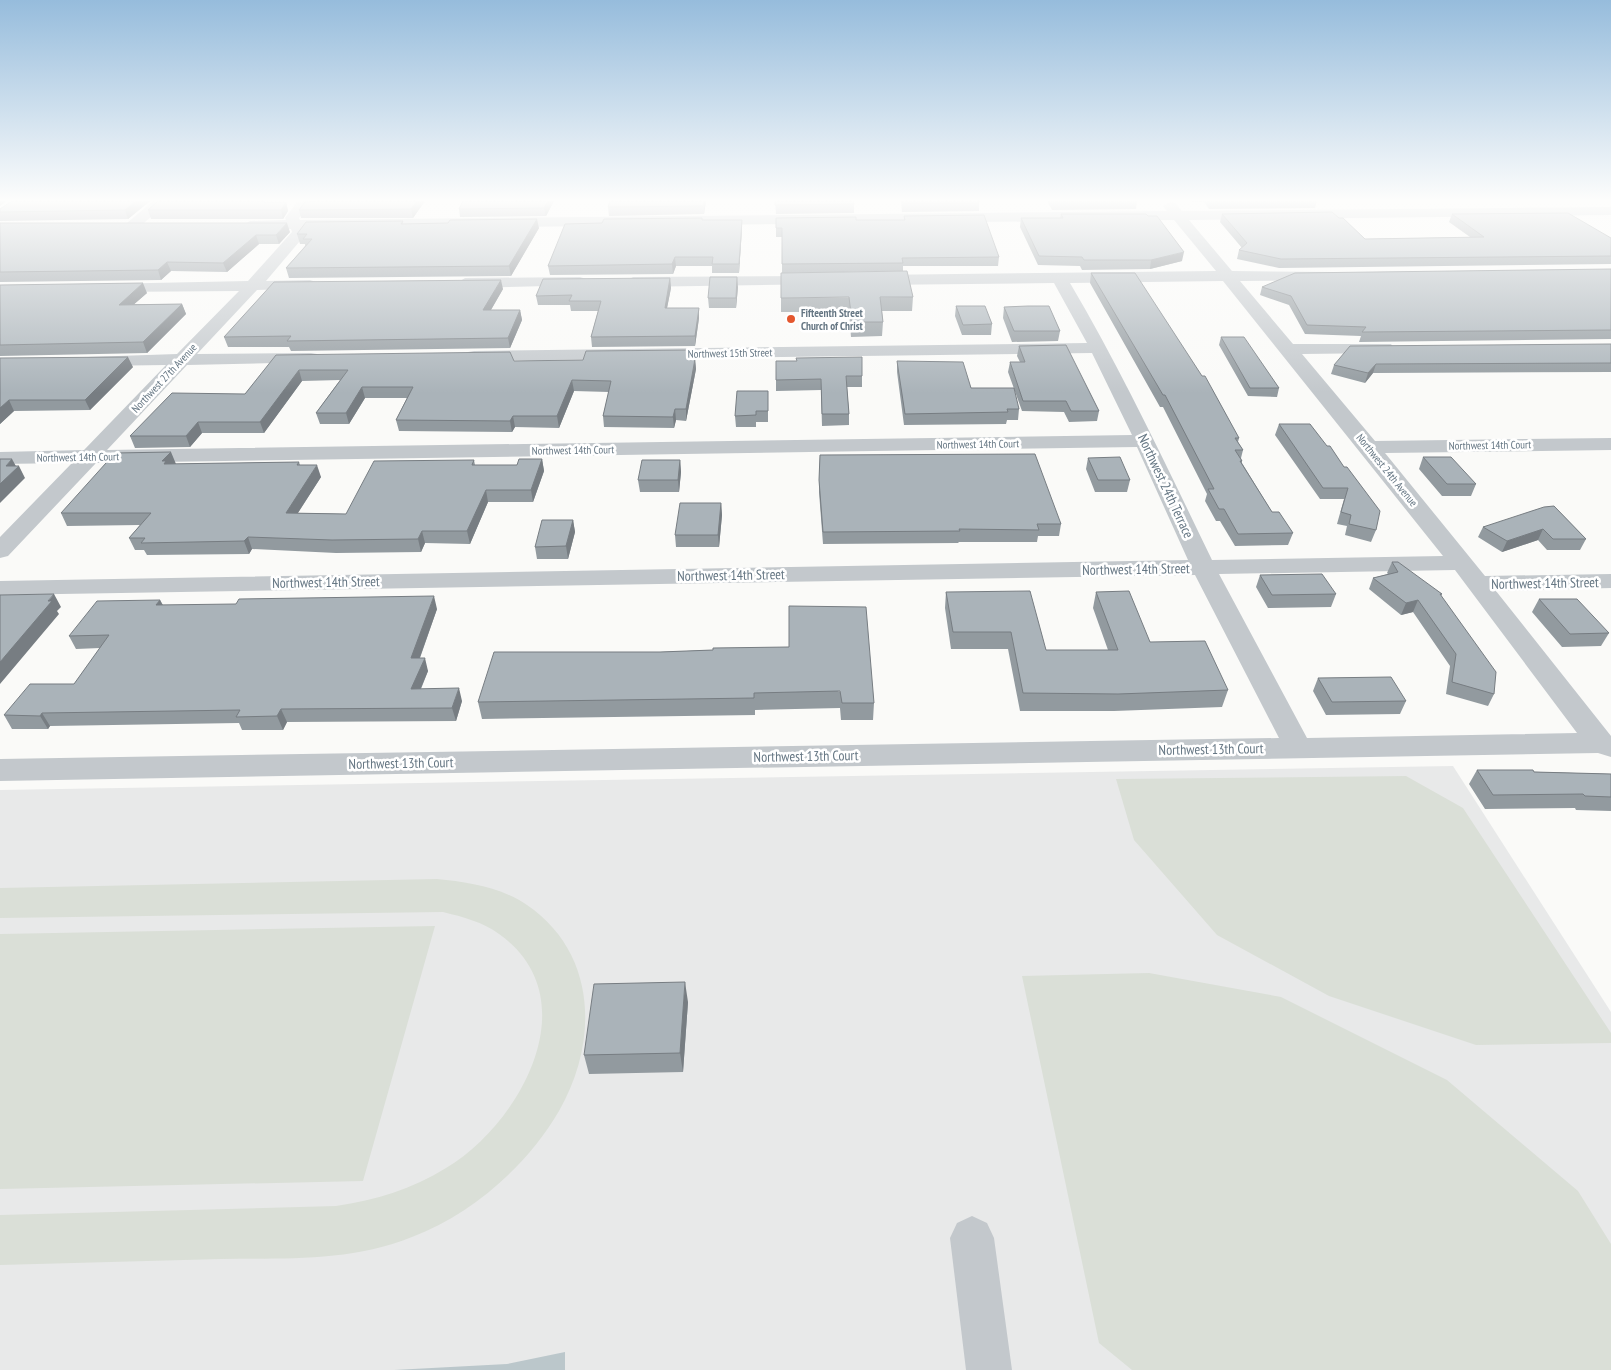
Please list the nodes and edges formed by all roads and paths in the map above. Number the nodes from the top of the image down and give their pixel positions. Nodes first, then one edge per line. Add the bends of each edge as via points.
1 (270, 265) edge
2 (1218, 265) edge
3 (1345, 275) edge
4 (1227, 276) junction
5 (1060, 278) junction
6 (836, 280) edge
7 (855, 280) edge
8 (592, 282) edge
9 (622, 282) edge
10 (323, 284) edge
11 (452, 284) edge
12 (252, 285) junction
13 (90, 287) edge
14 (1100, 348) junction
15 (1405, 348) edge
16 (1287, 349) junction
17 (454, 356) edge
18 (325, 358) edge
19 (180, 360) junction
20 (76, 361) edge
21 (1146, 441) junction
22 (1611, 444) edge
23 (1369, 447) junction
24 (90, 457) junction
25 (0, 458) edge
26 (0, 551) edge
27 (1462, 563) junction
28 (1203, 568) junction
29 (1611, 581) edge
30 (1478, 584) junction
31 (0, 588) edge
32 (1606, 745) edge
33 (1298, 747) junction
34 (0, 770) edge
35 (972, 1238) dead end
36 (989, 1370) edge

1 - 12 street, Northwest 27th Avenue
2 - 4 street, Northwest 24th Avenue
3 - 4 street
4 - 5 street
4 - 16 street, Northwest 24th Avenue
5 - 7 street
5 - 14 street, Northwest 24th Terrace
6 - 9 street
8 - 11 street
10 - 12 street
12 - 13 street
12 - 19 street, Northwest 27th Avenue
14 - 17 street, Northwest 15th Street
14 - 21 street, Northwest 24th Terrace
15 - 16 street
16 - 23 street, Northwest 24th Avenue
18 - 19 street
19 - 20 street
19 - 24 street, Northwest 27th Avenue
21 - 24 street, Northwest 14th Court
21 - 28 street, Northwest 24th Terrace
22 - 23 street, Northwest 14th Court
23 - 27 street, Northwest 24th Avenue
24 - 25 street, Northwest 14th Court
24 - 26 street, Northwest 27th Avenue
27 - 28 street, Northwest 14th Street
27 - 30 street, Northwest 24th Avenue
28 - 31 street, Northwest 14th Street
28 - 33 street, Northwest 24th Terrace
29 - 30 street, Northwest 14th Street
30 - 32 street, Northwest 24th Avenue
32 - 33 street, Northwest 13th Court
33 - 34 street, Northwest 13th Court
35 - 36 street

